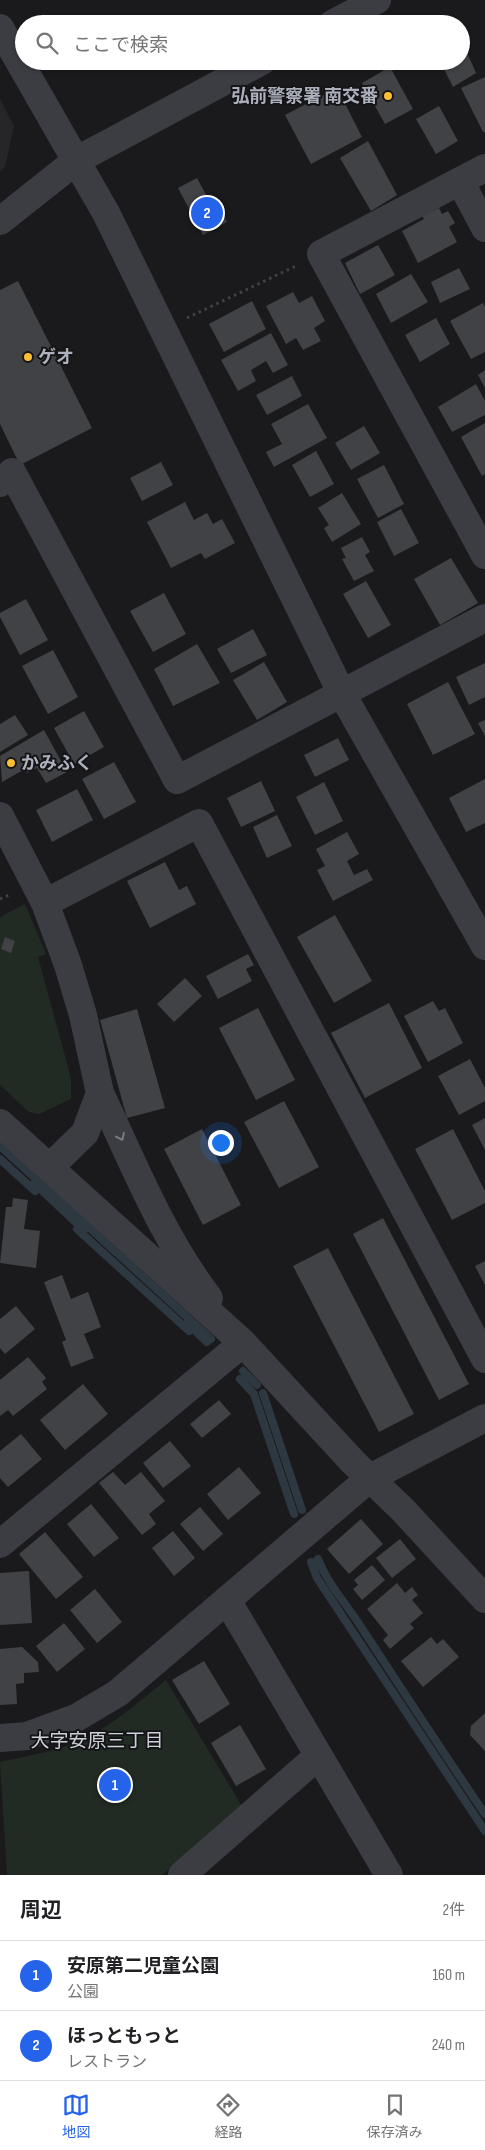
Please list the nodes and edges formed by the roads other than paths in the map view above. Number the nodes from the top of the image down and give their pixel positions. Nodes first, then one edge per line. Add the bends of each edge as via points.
1 (377, 0) edge
2 (349, 15) edge
3 (0, 28) edge
4 (15, 54) edge
5 (24, 70) edge
6 (245, 70) edge
7 (77, 160) junction
8 (485, 168) edge
9 (460, 181) junction
10 (0, 220) edge
11 (485, 228) edge
12 (0, 483) edge
13 (485, 555) edge
14 (485, 618) edge
15 (342, 694) junction
16 (0, 816) edge
17 (45, 904) junction
18 (485, 946) edge
19 (100, 1093) junction
20 (0, 1123) edge
21 (50, 1167) junction
22 (243, 1343) junction
23 (485, 1359) edge
24 (485, 1418) edge
25 (370, 1478) junction
26 (0, 1544) edge
27 (485, 1598) edge
28 (227, 1600) junction
29 (0, 1738) edge
30 (318, 1756) junction
31 (182, 1875) edge
32 (389, 1875) edge

1 - 2 street
3 - 4 street
5 - 7 street
6 - 7 street
7 - 10 street
7 - 15 street
8 - 9 street
9 - 11 street
9 - 13 street via 321,254
12 - 15 street via 12,472 177,780
14 - 15 street
15 - 18 street
16 - 17 street
17 - 19 street via 73,982
17 - 23 street via 199,823
19 - 21 street via 85,1134
19 -> 22 street via 164,1227 198,1285
20 - 21 street
21 - 22 street
22 - 25 street
22 - 26 street
24 - 25 street
25 - 27 street
25 - 28 street
28 - 29 street via 118,1693 76,1718 27,1736
28 - 30 street
30 - 31 street
30 - 32 street

